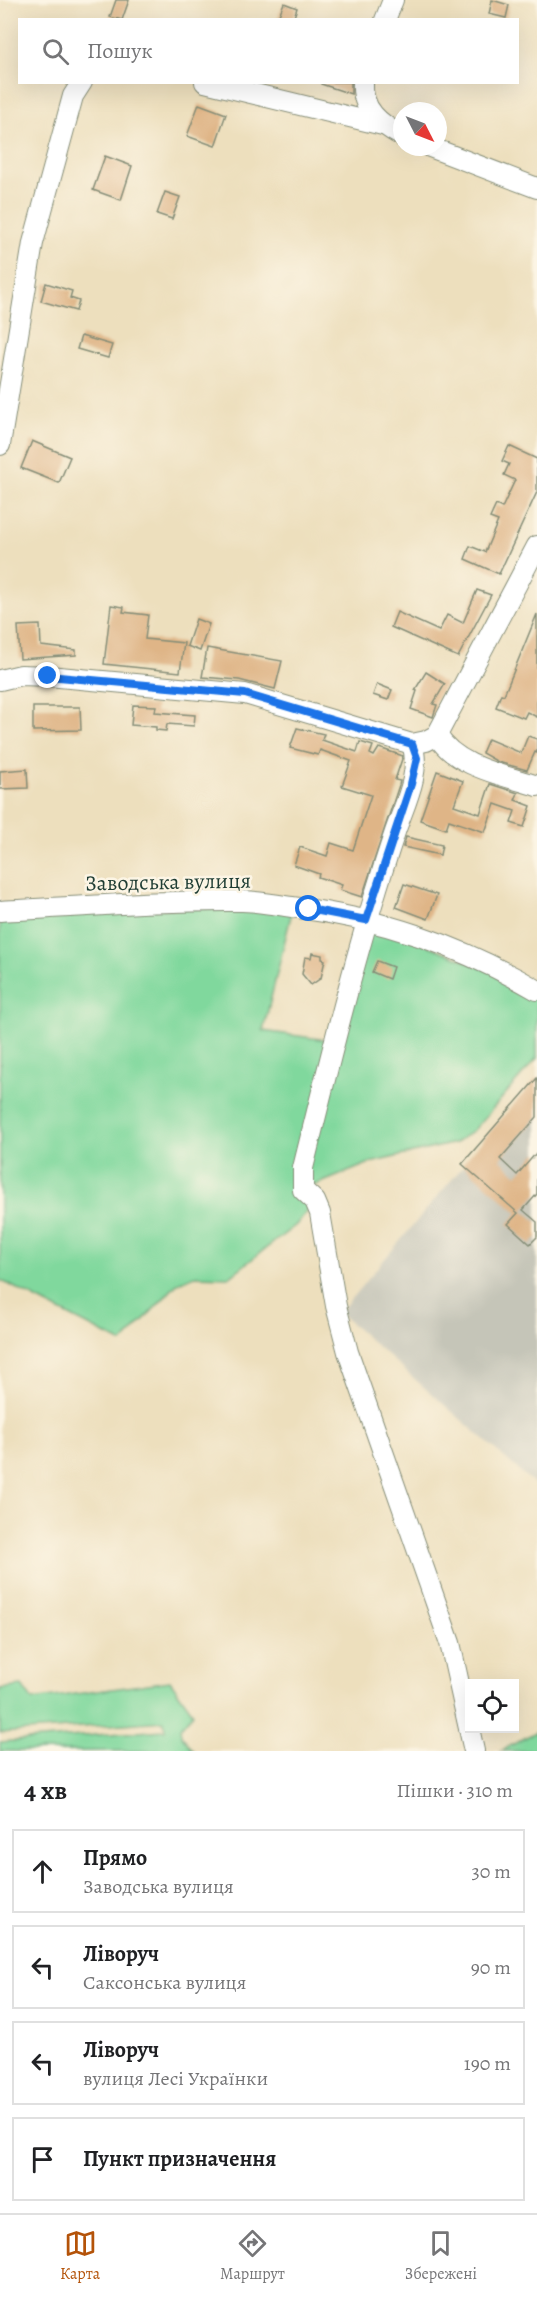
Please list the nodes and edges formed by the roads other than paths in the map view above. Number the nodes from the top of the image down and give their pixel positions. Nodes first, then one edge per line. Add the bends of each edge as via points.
1 (393, 0) edge
2 (386, 18) edge
3 (81, 84) edge
4 (213, 84) edge
5 (363, 84) edge
6 (383, 125) junction
7 (393, 131) edge
8 (447, 154) edge
9 (537, 188) edge
10 (0, 445) edge
11 (537, 546) edge
12 (0, 680) edge
13 (437, 735) junction
14 (412, 744) junction
15 (537, 786) edge
16 (0, 911) edge
17 (366, 920) junction
18 (537, 990) edge
19 (474, 1751) edge

1 - 2 street
3 - 10 street via 73,96 33,243
4 - 6 street
5 - 6 street via 362,96
6 - 7 street
8 - 9 street
11 - 13 street
12 - 14 street via 21,675 59,677 245,694
13 - 14 street
13 - 15 street via 445,749 469,762
14 - 17 street via 417,758 411,784
16 - 17 street, Заводська вулиця via 244,901
17 - 18 street, Заводська вулиця via 487,961
17 - 19 street via 303,1168 303,1190 315,1201 320,1213 348,1352 450,1643

